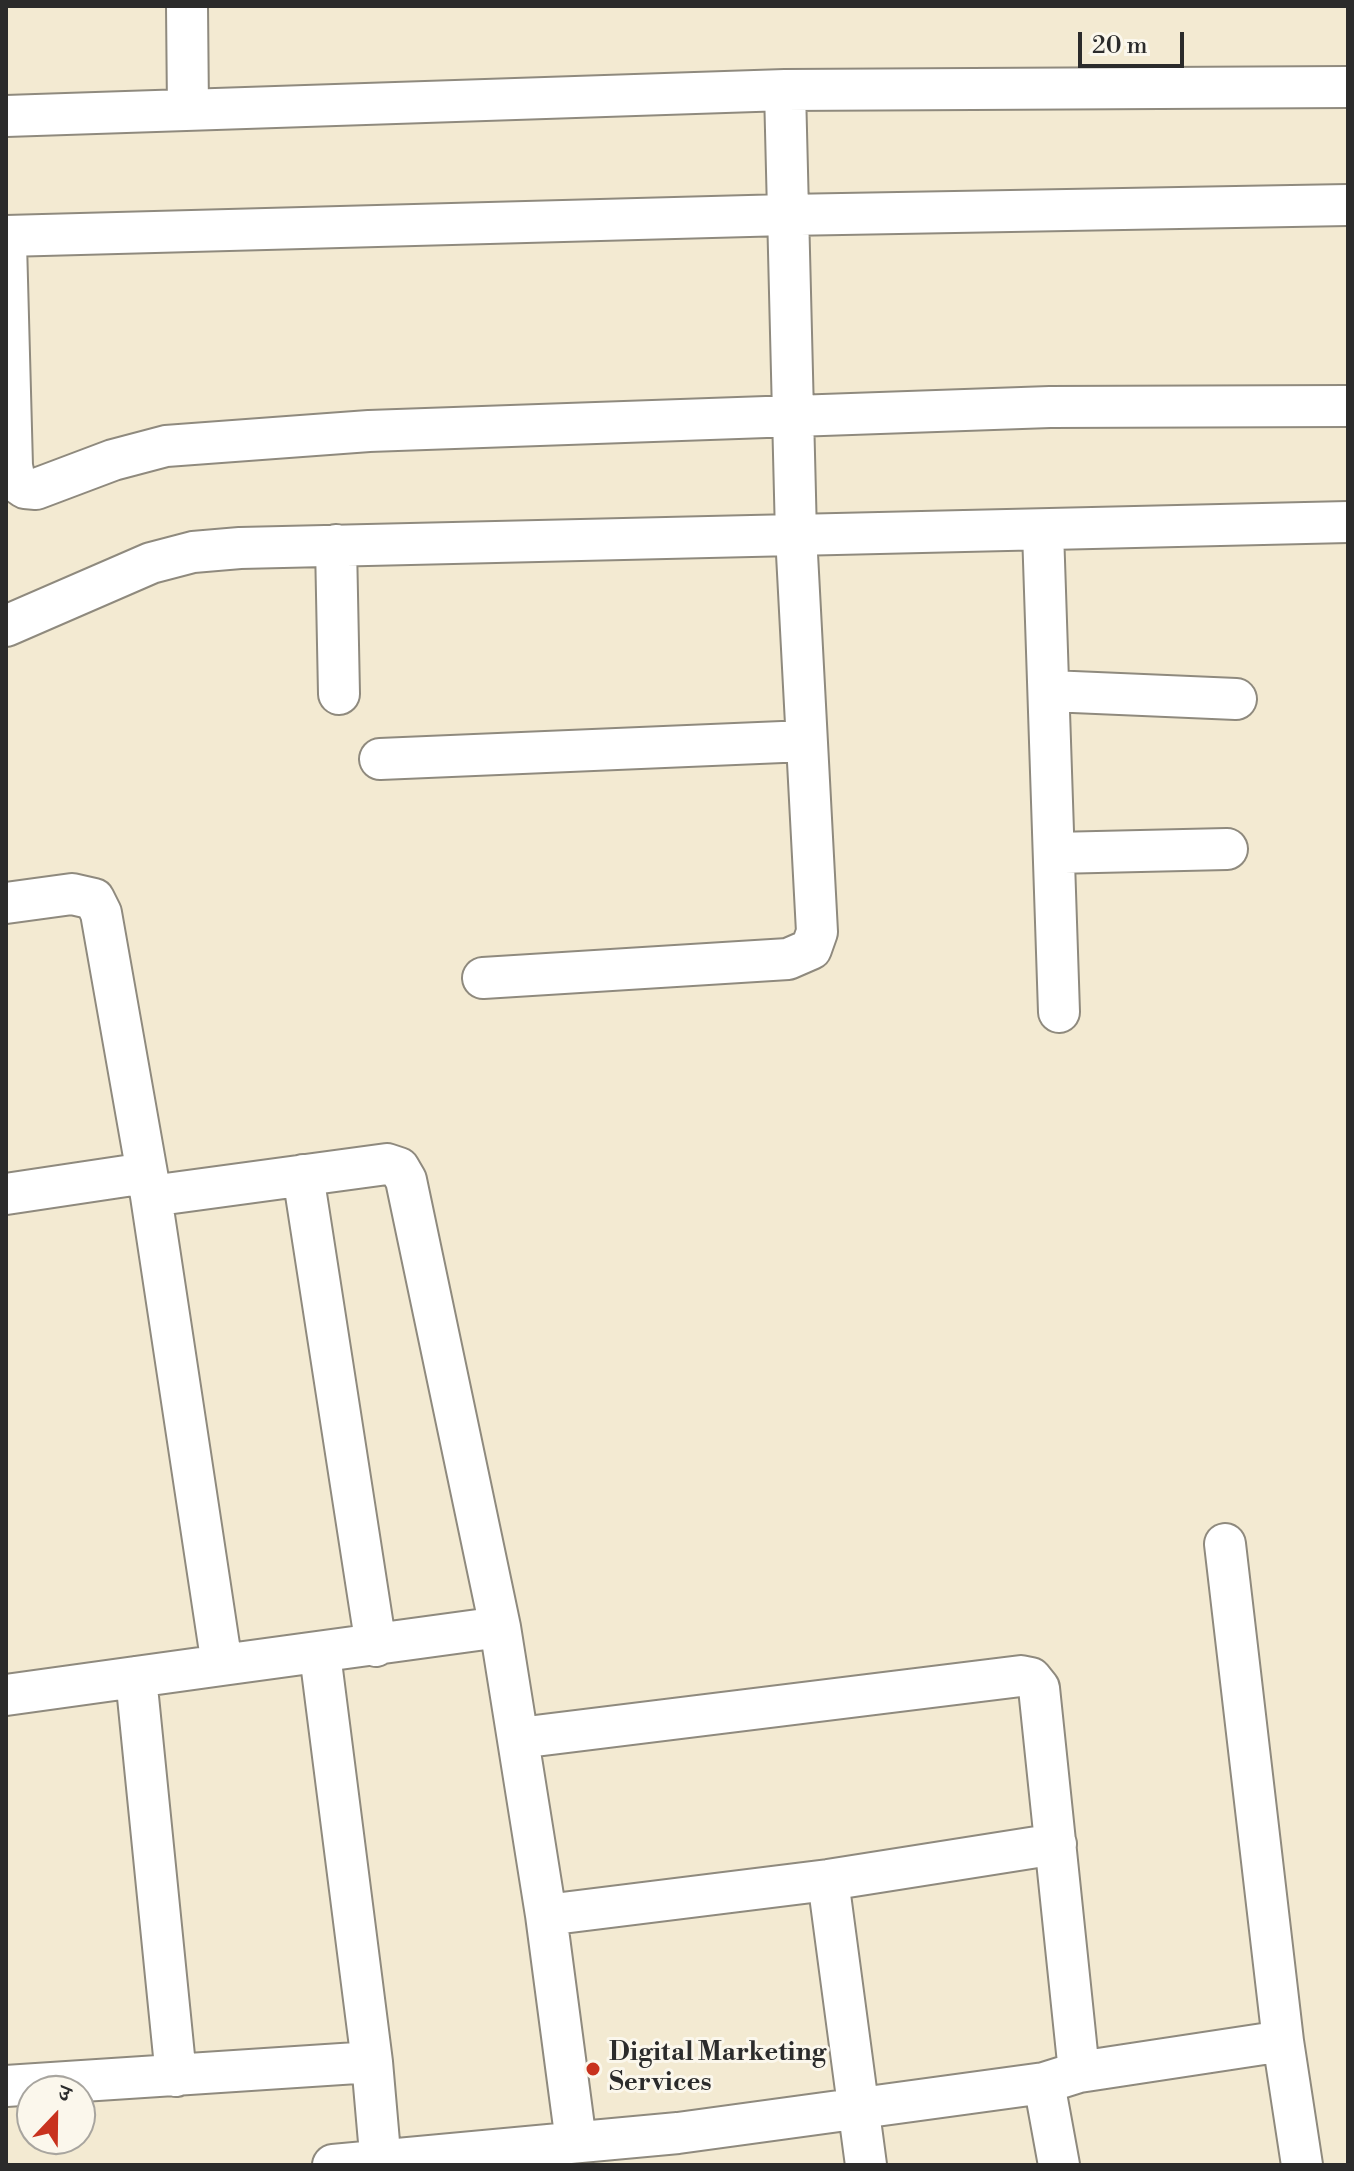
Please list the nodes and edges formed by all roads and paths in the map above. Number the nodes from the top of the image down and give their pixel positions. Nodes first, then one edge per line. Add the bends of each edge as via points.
1 (187, 6) edge
2 (1348, 87) edge
3 (785, 90) junction
4 (188, 110) junction
5 (6, 116) edge
6 (1348, 205) edge
7 (786, 215) junction
8 (6, 236) edge
9 (6, 243) edge
10 (1348, 406) edge
11 (794, 418) junction
12 (1348, 522) edge
13 (1043, 531) junction
14 (796, 535) junction
15 (336, 545) junction
16 (6, 626) edge
17 (1050, 691) junction
18 (339, 694) dead end
19 (1236, 699) dead end
20 (806, 741) junction
21 (380, 759) dead end
22 (1227, 849) dead end
23 (1054, 853) junction
24 (6, 903) edge
25 (483, 978) dead end
26 (1059, 1012) dead end
27 (303, 1175) junction
28 (149, 1184) junction
29 (6, 1194) edge
30 (1225, 1544) dead end
31 (500, 1627) junction
32 (376, 1646) junction
33 (320, 1654) junction
34 (222, 1665) junction
35 (136, 1677) junction
36 (7, 1690) edge
37 (519, 1738) junction
38 (1056, 1844) junction
39 (828, 1880) junction
40 (546, 1915) junction
41 (1283, 2041) junction
42 (372, 2062) junction
43 (176, 2076) junction
44 (1062, 2078) junction
45 (6, 2086) edge
46 (858, 2108) junction
47 (576, 2142) junction
48 (680, 2149) edge
49 (380, 2163) edge
50 (333, 2165) edge
51 (866, 2165) edge
52 (1059, 2165) edge
53 (1302, 2165) edge

1 - 4 street
2 - 3 street
3 - 4 street
3 - 7 street
4 - 5 street
6 - 7 street
7 - 8 street
7 - 11 street
9 - 11 street via 12,466 15,481 25,488 36,489 166,446 369,431
10 - 11 street via 1050,407
11 - 14 street
12 - 13 street
13 - 14 street
13 - 17 street
14 - 15 street
14 - 20 street
15 - 16 street via 193,552 151,563
15 - 18 street
17 - 19 street
17 - 23 street
20 - 21 street
20 - 25 street via 817,932 811,949 788,959
22 - 23 street
23 - 26 street
24 - 28 street via 72,894 94,899 101,913
27 - 28 street
27 - 31 street via 387,1164 399,1168 406,1180
27 - 32 street
28 - 29 street
28 - 34 street
30 - 41 street
31 - 32 street
31 - 37 street
32 - 33 street
33 - 34 street
33 - 42 street
34 - 35 street
35 - 36 street
35 - 43 street
37 - 38 street via 1021,1676 1039,1688
37 - 40 street
38 - 39 street
38 - 44 street
39 - 40 street
39 - 46 street
40 - 47 street
41 - 44 street
41 - 53 street
42 - 43 street
42 - 49 street
43 - 45 street
44 - 46 street
44 - 52 street
46 - 48 street
46 - 51 street
47 - 48 street
47 - 49 street
49 - 50 street

